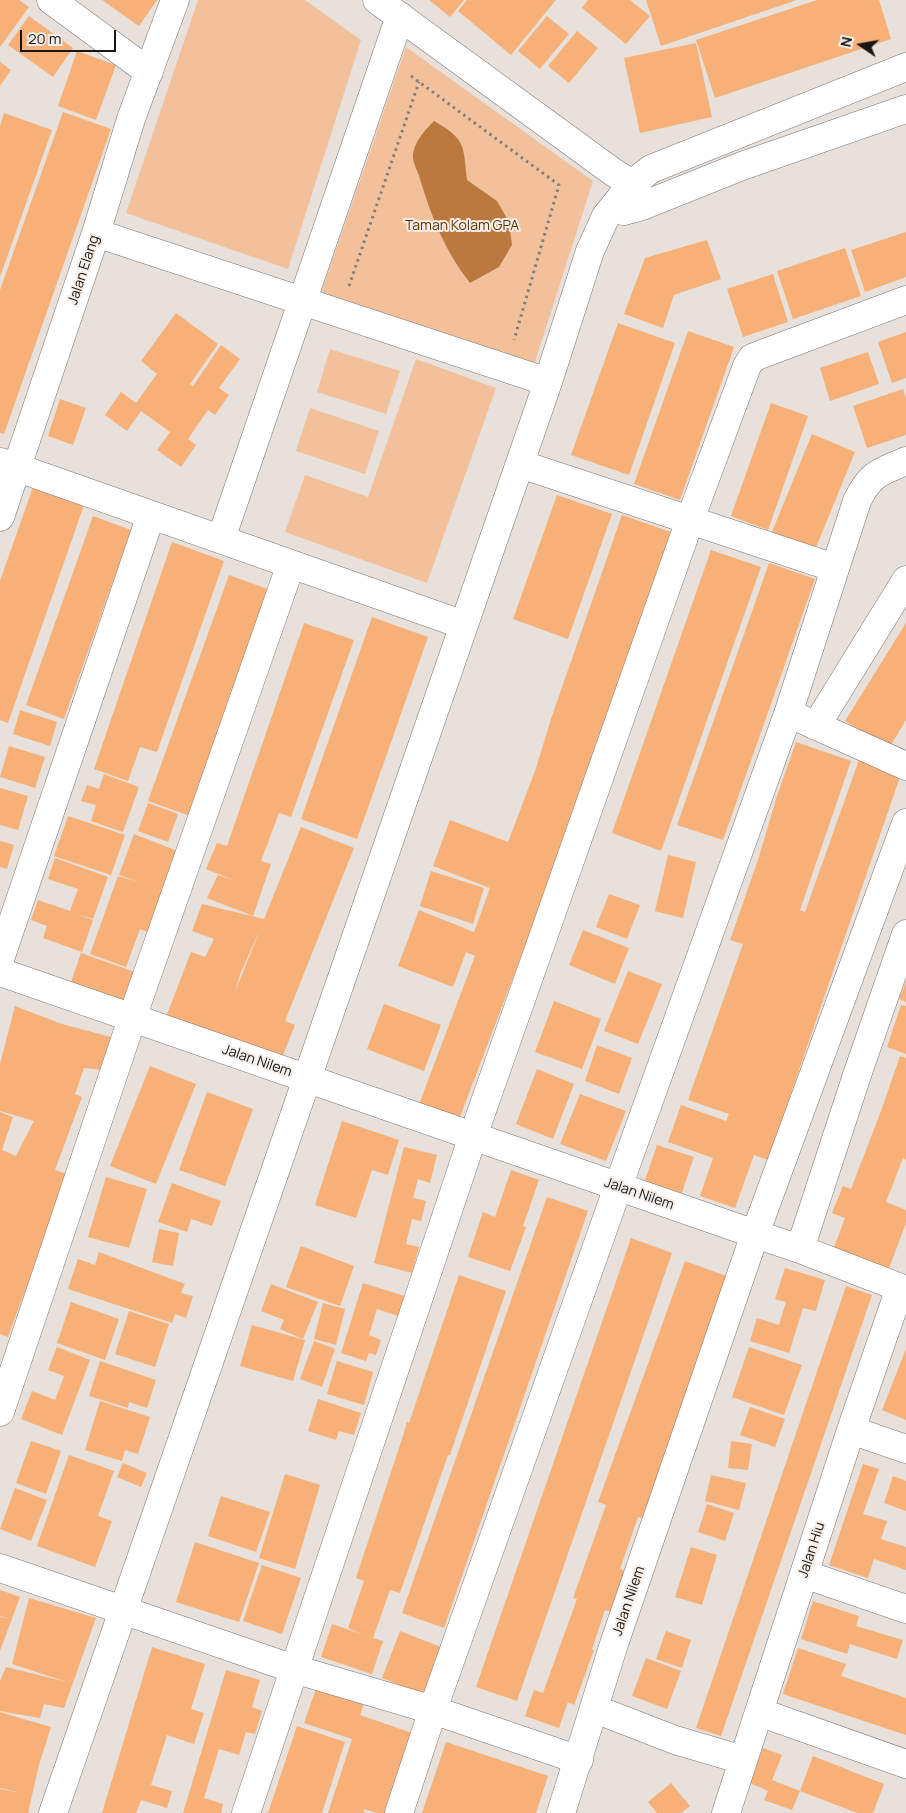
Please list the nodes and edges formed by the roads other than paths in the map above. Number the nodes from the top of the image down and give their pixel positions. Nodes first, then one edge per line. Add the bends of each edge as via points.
1 (51, 0) edge
2 (175, 0) edge
3 (377, 0) edge
4 (400, 16) junction
5 (906, 67) edge
6 (149, 72) junction
7 (906, 108) edge
8 (637, 195) junction
9 (96, 234) junction
10 (906, 300) edge
11 (303, 302) junction
12 (548, 382) junction
13 (906, 461) edge
14 (520, 464) junction
15 (9, 465) edge
16 (151, 514) junction
17 (0, 517) edge
18 (690, 520) junction
19 (221, 539) junction
20 (291, 564) junction
21 (835, 568) junction
22 (906, 580) edge
23 (464, 624) junction
24 (788, 714) junction
25 (816, 726) junction
26 (906, 766) edge
27 (906, 823) edge
28 (906, 934) edge
29 (0, 959) edge
30 (0, 972) edge
31 (133, 1018) junction
32 (307, 1079) junction
33 (473, 1136) junction
34 (618, 1187) junction
35 (755, 1234) junction
36 (800, 1250) junction
37 (903, 1289) edge
38 (0, 1412) edge
39 (851, 1430) junction
40 (906, 1449) edge
41 (0, 1568) edge
42 (804, 1574) junction
43 (906, 1609) edge
44 (123, 1610) junction
45 (294, 1669) junction
46 (595, 1709) junction
47 (433, 1710) junction
48 (759, 1712) junction
49 (579, 1760) junction
50 (743, 1760) junction
51 (906, 1764) edge
52 (564, 1812) edge
53 (53, 1813) edge
54 (246, 1813) edge
55 (399, 1813) edge
56 (726, 1813) edge

1 - 6 street
2 - 6 street, Jalan Elang
3 - 4 street
4 - 8 street via 613,172
4 - 11 street
5 - 8 street via 651,169
6 - 9 street, Jalan Elang
7 - 8 street via 742,166
8 - 12 street via 606,216 590,251
9 - 11 street
9 - 15 street, Jalan Elang
10 - 18 street via 752,358
11 - 12 street
11 - 19 street
12 - 14 street
13 - 21 street via 872,477 864,486
14 - 18 street
14 - 23 street
15 - 16 street
15 - 17 street, Jalan Elang
16 - 19 street
16 - 29 street
18 - 21 street
18 - 33 street
19 - 20 street
20 - 23 street
20 - 31 street
21 - 24 street
22 - 25 street
23 - 32 street
24 - 25 street
24 - 34 street
25 - 26 street
27 - 35 street
28 - 36 street
30 - 31 street, Jalan Nilem
31 - 32 street, Jalan Nilem
31 - 38 street
32 - 33 street, Jalan Nilem
32 - 44 street
33 - 34 street, Jalan Nilem
33 - 45 street
34 - 35 street, Jalan Nilem
34 - 47 street
35 - 36 street
35 - 46 street, Jalan Nilem via 614,1644
36 - 37 street
37 - 39 street, Jalan Hiu
39 - 40 street
39 - 42 street, Jalan Hiu
41 - 44 street
42 - 43 street
42 - 48 street, Jalan Hiu
44 - 45 street
44 - 53 street
45 - 47 street
45 - 54 street
46 - 49 street, Jalan Nilem
46 - 50 street via 676,1740
47 - 49 street
47 - 55 street
48 - 50 street, Jalan Hiu
48 - 51 street
49 - 52 street, Jalan Nilem
50 - 56 street, Jalan Hiu

